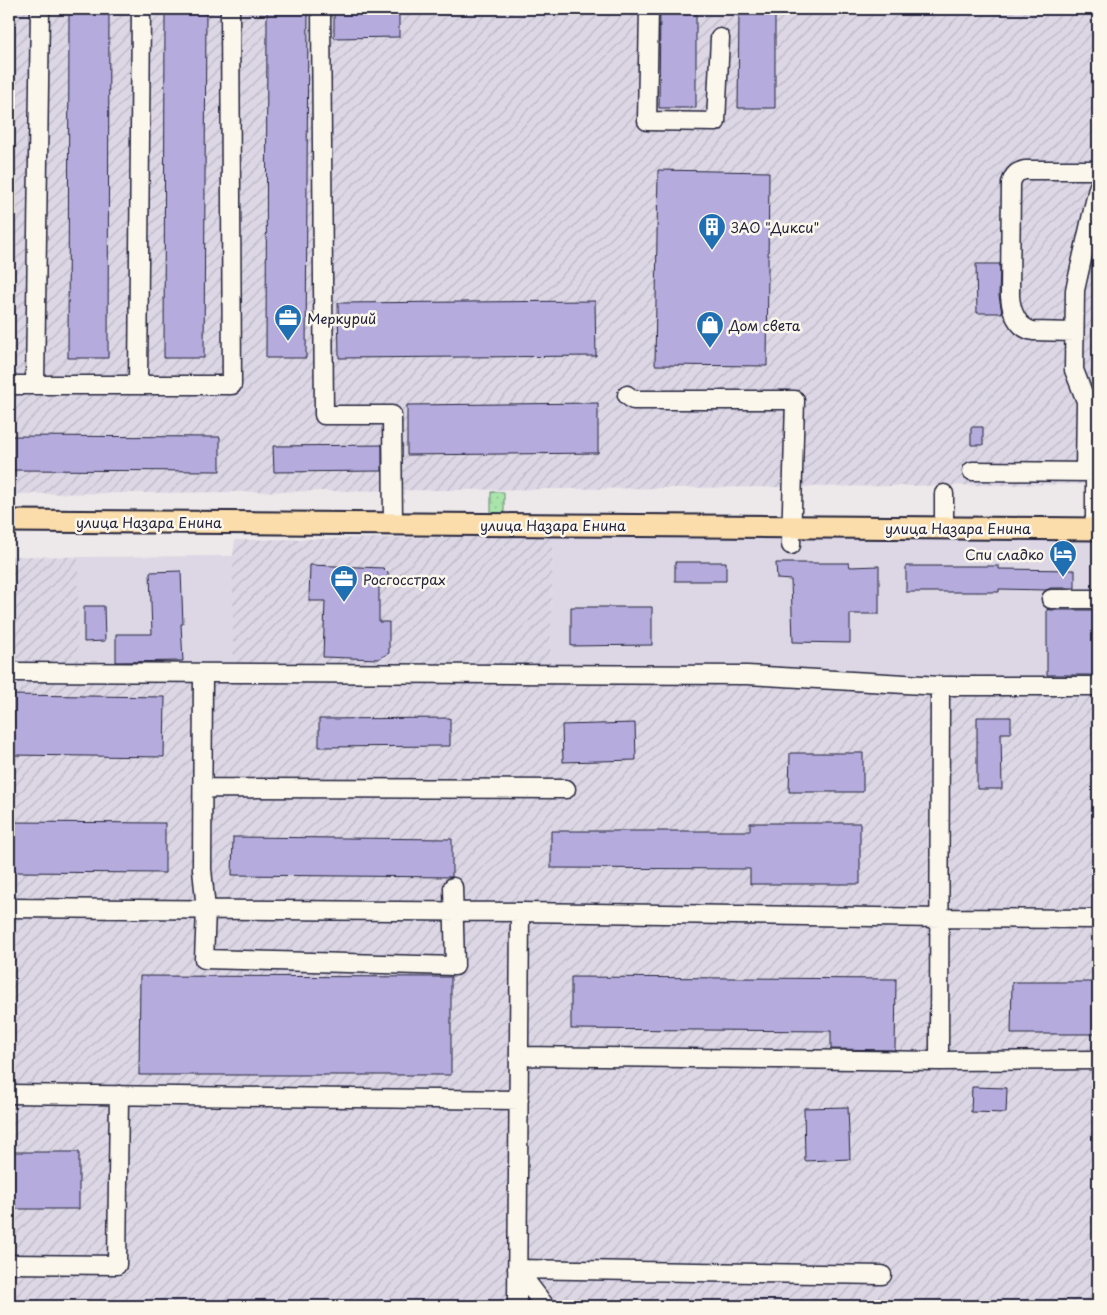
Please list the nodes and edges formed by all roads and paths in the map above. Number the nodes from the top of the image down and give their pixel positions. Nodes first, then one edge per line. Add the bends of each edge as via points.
1 (40, 9) edge
2 (141, 9) edge
3 (230, 9) edge
4 (320, 9) edge
5 (649, 9) edge
6 (720, 38) dead end
7 (1098, 170) edge
8 (1098, 188) edge
9 (1074, 332) junction
10 (9, 385) edge
11 (35, 385) junction
12 (138, 385) junction
13 (627, 395) dead end
14 (972, 471) dead end
15 (1093, 472) edge
16 (944, 494) dead end
17 (1097, 495) edge
18 (9, 521) edge
19 (393, 524) junction
20 (944, 528) junction
21 (1096, 529) edge
22 (792, 536) junction
23 (1051, 599) dead end
24 (1098, 599) edge
25 (9, 672) edge
26 (203, 673) junction
27 (940, 686) junction
28 (1098, 686) edge
29 (203, 788) junction
30 (566, 789) dead end
31 (454, 887) dead end
32 (9, 908) edge
33 (206, 910) junction
34 (454, 911) junction
35 (520, 912) junction
36 (940, 918) junction
37 (1098, 919) edge
38 (519, 1056) junction
39 (1098, 1060) edge
40 (939, 1061) junction
41 (9, 1094) edge
42 (119, 1096) junction
43 (519, 1100) junction
44 (9, 1264) edge
45 (517, 1269) junction
46 (882, 1275) dead end
47 (517, 1306) edge
48 (544, 1306) edge

1 - 11 street
2 - 12 street
3 - 12 street via 232,385
4 - 19 street via 324,414 392,415
5 - 6 street via 647,121 716,122
7 - 9 street via 1025,170 1018,172 1012,183 1010,296 1013,310 1022,328 1027,330
8 - 9 street via 1075,290
9 - 15 street via 1074,370 1086,402
10 - 11 street
11 - 12 street
13 - 22 street via 633,400 795,400
14 - 15 street
15 - 17 street
16 - 20 street
17 - 21 street
18 - 19 main road, улица Назара Енина
19 - 22 main road, улица Назара Енина
20 - 21 main road, улица Назара Енина
20 - 22 main road, улица Назара Енина
23 - 24 street
25 - 26 street
26 - 27 street via 747,675
26 - 29 street
27 - 28 street
27 - 36 street
29 - 30 street
29 - 33 street via 202,869
31 - 34 street
32 - 33 street
33 - 34 street
33 - 34 street via 204,959 455,966
34 - 35 street
35 - 36 street
35 - 38 street
36 - 37 street
36 - 40 street
38 - 40 street
38 - 43 street
39 - 40 street
41 - 42 street
42 - 43 street
42 - 44 street via 117,1264
43 - 45 street
45 - 46 street
45 - 47 street
45 - 48 street

